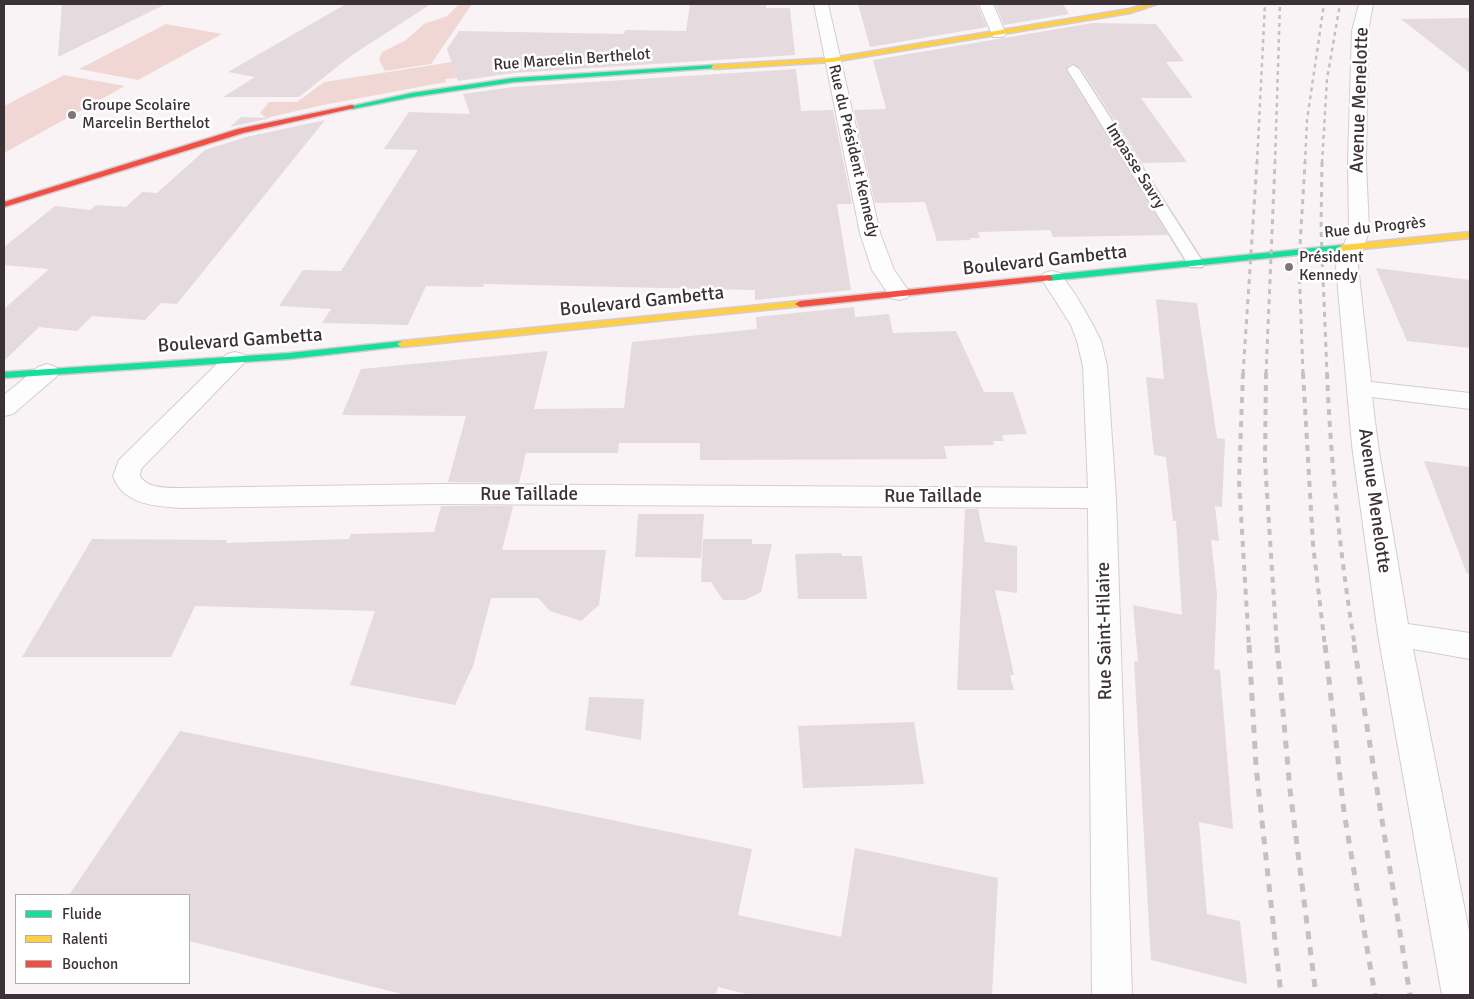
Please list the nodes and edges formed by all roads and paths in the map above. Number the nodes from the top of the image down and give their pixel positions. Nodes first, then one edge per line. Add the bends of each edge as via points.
1 (821, 4) edge
2 (986, 4) edge
3 (1154, 4) edge
4 (1366, 4) edge
5 (998, 34) junction
6 (832, 60) junction
7 (1073, 69) dead end
8 (4, 205) edge
9 (1470, 235) edge
10 (1354, 247) junction
11 (1284, 255) joint
12 (1196, 264) junction
13 (1052, 278) junction
14 (900, 293) junction
15 (235, 359) junction
16 (47, 372) junction
17 (4, 375) edge
18 (1359, 388) junction
19 (1470, 401) edge
20 (4, 408) edge
21 (1102, 498) junction
22 (1394, 634) junction
23 (1470, 646) edge
24 (1112, 995) edge
25 (1462, 995) edge

1 - 6 street, Rue du Président Kennedy
2 - 5 street
3 - 5 street, Rue Marcelin Berthelot
4 - 10 street, Avenue Menelotte via 1360,31 1359,231
5 - 6 street, Rue Marcelin Berthelot
6 - 8 street, Rue Marcelin Berthelot via 514,80 404,97 241,132
6 - 14 street, Rue du Président Kennedy via 870,233 883,270
7 - 12 lane, Impasse Savry
9 - 10 street, Rue du Progrès
10 - 11 street, Rue du Progrès
10 - 18 street, Avenue Menelotte via 1348,266
11 - 12 street, Boulevard Gambetta
12 - 13 street, Boulevard Gambetta
13 - 14 street, Boulevard Gambetta
13 - 21 street, Rue Saint-Hilaire via 1082,325 1093,352
14 - 15 street, Boulevard Gambetta
15 - 16 street, Boulevard Gambetta
15 - 21 street, Rue Taillade via 128,466 126,480 132,486 152,495 182,498 441,494
16 - 17 street, Boulevard Gambetta
16 - 20 street
18 - 19 street
18 - 22 street, Avenue Menelotte
21 - 24 street, Rue Saint-Hilaire
22 - 23 street
22 - 25 street, Avenue Menelotte

